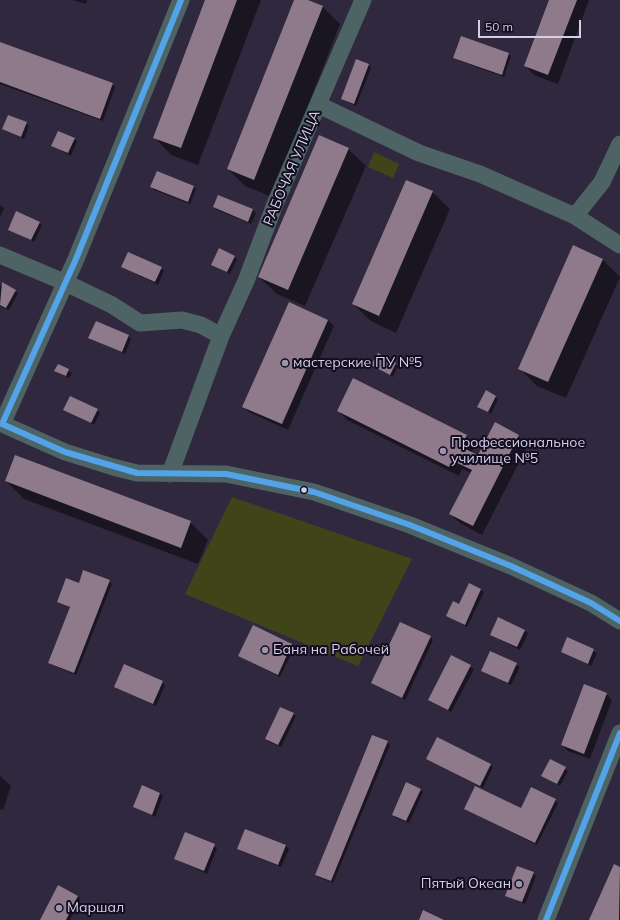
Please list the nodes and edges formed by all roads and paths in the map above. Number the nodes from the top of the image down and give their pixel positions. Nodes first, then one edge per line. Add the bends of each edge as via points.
1 (181, 0) edge
2 (363, 0) edge
3 (319, 105) junction
4 (620, 144) edge
5 (575, 216) junction
6 (620, 245) edge
7 (0, 255) edge
8 (64, 282) junction
9 (222, 336) junction
10 (1, 423) edge
11 (170, 474) junction
12 (620, 621) edge
13 (620, 733) edge
14 (546, 920) edge

1 - 8 street
2 - 3 street, РАБОЧАЯ УЛИЦА
3 - 5 street via 419,153 480,174
3 - 9 street, РАБОЧАЯ УЛИЦА via 275,204
4 - 5 street via 602,182
5 - 6 street
7 - 8 street
8 - 9 street via 112,305 140,323 182,320 201,325
8 - 10 street
9 - 11 street, РАБОЧАЯ УЛИЦА
10 - 11 street via 65,452 113,468 136,473
11 - 12 street via 226,474 314,492 410,525 511,566 591,603
13 - 14 street

